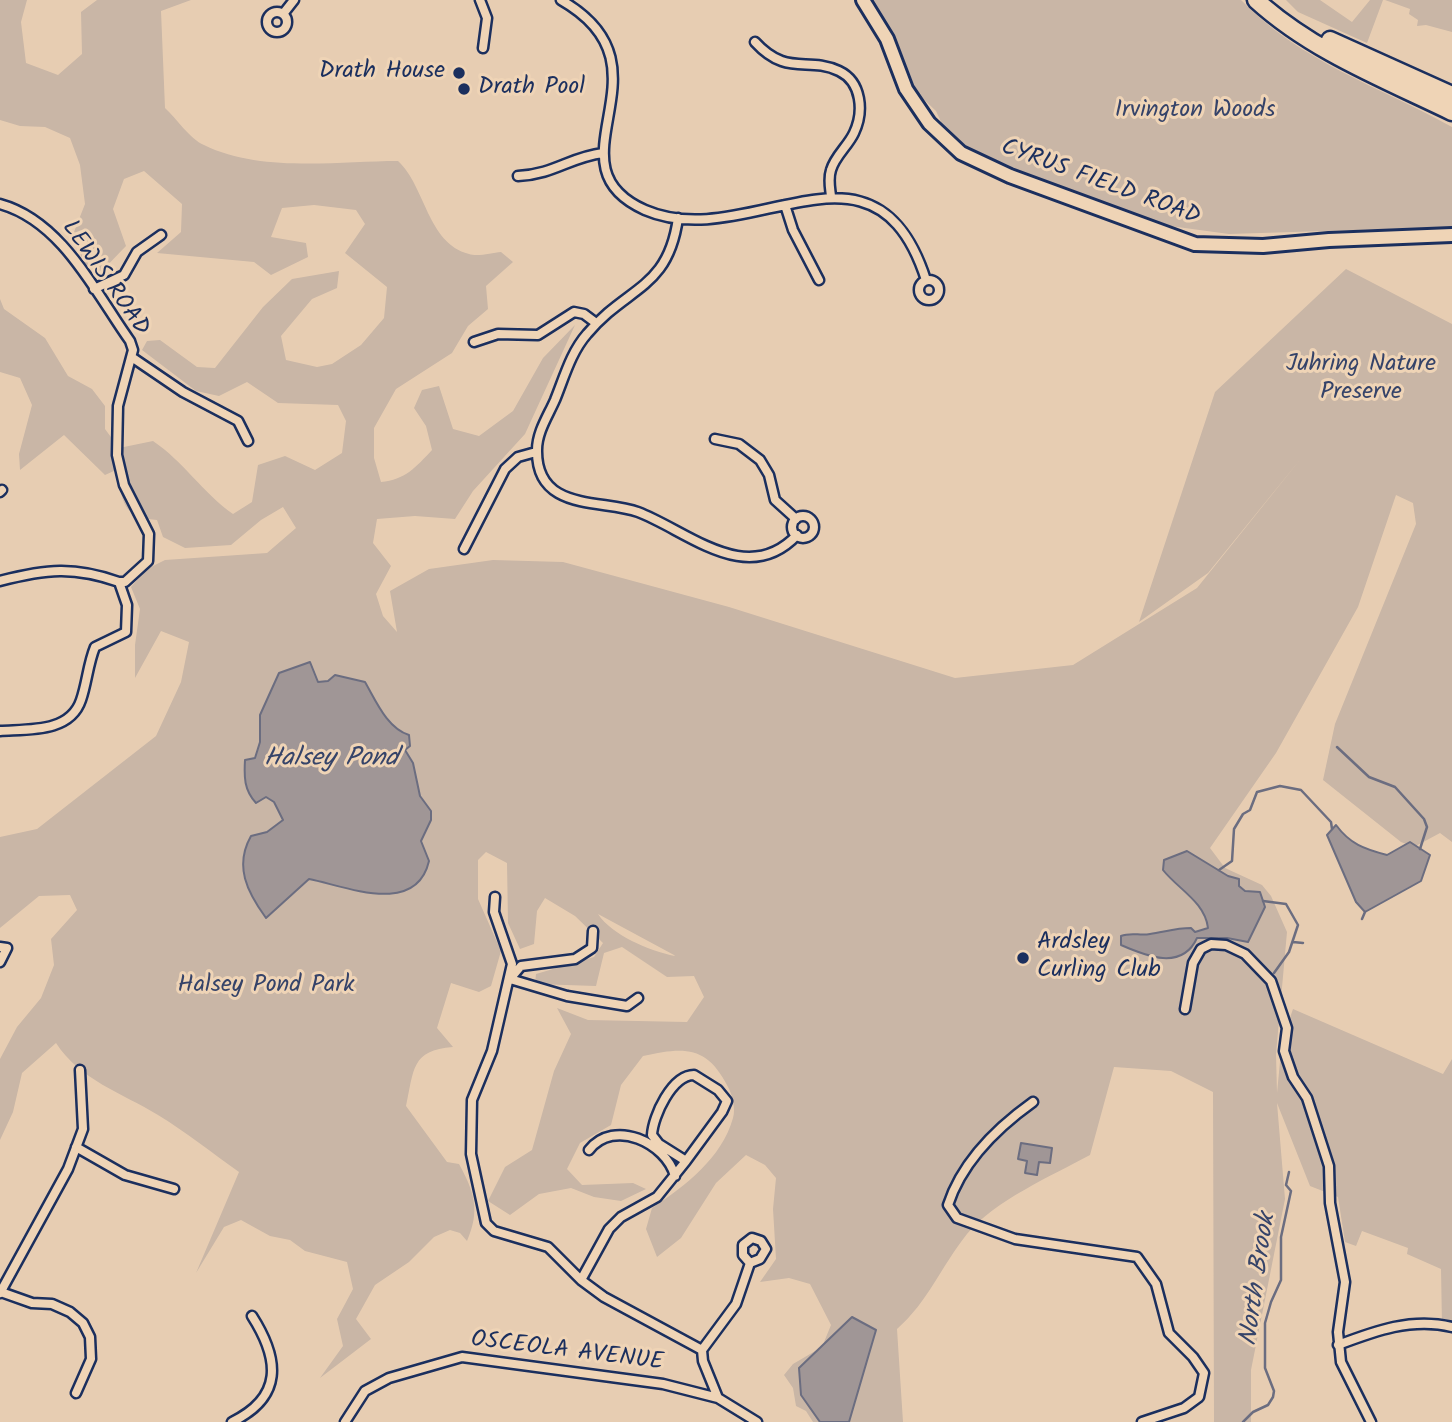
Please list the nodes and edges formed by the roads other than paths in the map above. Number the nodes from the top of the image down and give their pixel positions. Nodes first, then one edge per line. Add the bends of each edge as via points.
1 (294, 0) edge
2 (480, 0) edge
3 (561, 0) edge
4 (863, 0) edge
5 (1256, 0) edge
6 (1270, 0) edge
7 (283, 14) dead end
8 (755, 42) dead end
9 (483, 48) dead end
10 (1452, 95) edge
11 (1452, 112) edge
12 (603, 153) junction
13 (518, 176) dead end
14 (831, 196) junction
15 (0, 204) edge
16 (785, 205) junction
17 (678, 218) junction
18 (1452, 234) edge
19 (161, 235) dead end
20 (819, 279) dead end
21 (926, 280) dead end
22 (94, 289) junction
23 (596, 323) junction
24 (474, 342) dead end
25 (133, 358) junction
26 (715, 439) dead end
27 (248, 441) dead end
28 (536, 452) junction
29 (796, 519) junction
30 (797, 535) junction
31 (464, 549) dead end
32 (0, 581) edge
33 (119, 582) junction
34 (0, 731) edge
35 (495, 897) dead end
36 (593, 931) dead end
37 (0, 947) edge
38 (0, 962) edge
39 (510, 979) junction
40 (638, 998) dead end
41 (1185, 1009) dead end
42 (80, 1070) dead end
43 (1033, 1102) dead end
44 (76, 1147) junction
45 (589, 1150) dead end
46 (686, 1161) junction
47 (675, 1177) junction
48 (174, 1189) dead end
49 (750, 1263) dead end
50 (581, 1280) junction
51 (0, 1292) edge
52 (252, 1317) dead end
53 (1452, 1327) edge
54 (1338, 1345) junction
55 (702, 1350) junction
56 (76, 1393) dead end
57 (718, 1398) junction
58 (232, 1422) edge
59 (345, 1422) edge
60 (757, 1422) edge
61 (1142, 1422) edge
62 (1371, 1422) edge

1 - 7 street
2 - 9 street via 487,18
3 - 12 street via 603,35 613,61 614,87
4 - 18 street, CYRUS FIELD ROAD via 887,38 906,89 929,123 961,153 1010,176 1195,244 1263,246
5 - 11 highway via 1323,48
6 - 10 highway via 1336,43
8 - 14 street via 787,64 836,70 857,90 859,117 832,167
12 - 13 street via 584,155 542,175
12 - 17 street via 610,180 624,197 649,211
14 - 16 street
14 - 21 street via 854,200 894,220 912,244
15 - 22 street, LEWIS ROAD via 43,225
16 - 17 street via 740,215
16 - 20 street
17 - 23 street via 663,268
19 - 22 street via 136,252 124,275
22 - 25 street, LEWIS ROAD via 130,341
23 - 24 street via 574,312 537,335 498,334
23 - 28 street via 572,358
25 - 27 street via 238,421
25 - 33 street, LEWIS ROAD via 118,406 117,455 124,485 149,534 148,561 125,582
26 - 29 street via 739,444 760,460 775,500
28 - 30 street via 546,480 570,500 637,512 715,551 761,556 783,548
28 - 31 street via 518,457 505,469
29 - 30 street
29 - 30 street via 807,517 814,526 808,537
32 - 33 street via 66,569
33 - 34 street via 127,605 126,632 95,647 81,700 71,717 50,727
35 - 39 street via 494,912 512,964
36 - 39 street via 592,948 575,959 521,966
37 - 38 street via 7,948
39 - 40 street via 599,1003 627,1006
39 - 50 street via 492,1051 472,1100 471,1154 477,1187 486,1223 495,1231 548,1247
41 - 54 street via 1193,963 1201,949 1211,944 1245,954 1271,981 1287,1028 1284,1051 1307,1098 1329,1166 1330,1203 1345,1282
42 - 44 street via 85,1110
43 - 61 street via 990,1137 948,1205 957,1219 1015,1238 1137,1257 1162,1298 1169,1333 1204,1373 1199,1397 1184,1408
44 - 48 street via 125,1175
44 - 51 street
45 - 47 street via 607,1138 638,1138 661,1152
46 - 46 street via 727,1101 694,1075 681,1079 670,1092 652,1127 659,1144
46 - 47 street
47 - 50 street via 657,1197 609,1229
49 - 55 street via 736,1304
50 - 55 street
51 - 56 street via 32,1303 52,1304 83,1323 92,1349
52 - 58 street via 271,1352 270,1386 260,1405
53 - 54 street via 1384,1328
54 - 62 street via 1350,1384
55 - 57 street
57 - 59 street, OSCEOLA AVENUE via 663,1384 462,1357 389,1378 365,1391
57 - 60 street, OSCEOLA AVENUE

